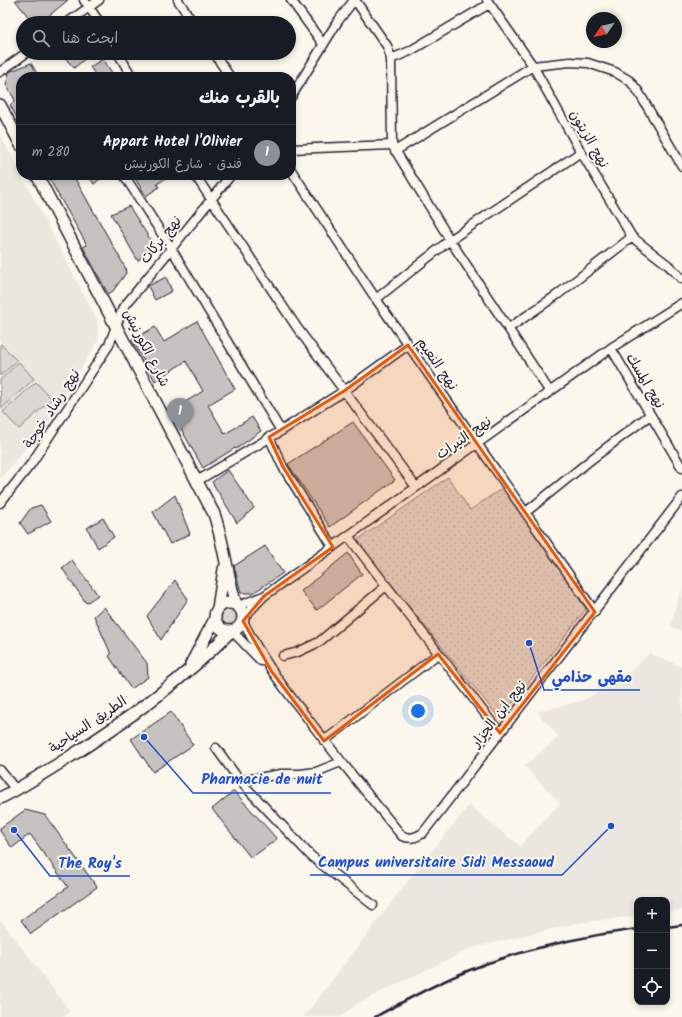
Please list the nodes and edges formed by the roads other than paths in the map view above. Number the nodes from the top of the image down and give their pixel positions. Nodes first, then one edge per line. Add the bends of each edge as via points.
1 (98, 0) edge
2 (178, 0) edge
3 (291, 0) edge
4 (355, 0) edge
5 (488, 2) edge
6 (87, 3) edge
7 (74, 16) edge
8 (95, 16) edge
9 (188, 16) edge
10 (323, 44) junction
11 (392, 59) junction
12 (16, 60) edge
13 (122, 60) edge
14 (219, 60) edge
15 (533, 66) junction
16 (0, 72) edge
17 (129, 72) edge
18 (227, 72) edge
19 (296, 89) edge
20 (0, 105) edge
21 (16, 135) edge
22 (393, 148) junction
23 (296, 149) edge
24 (581, 152) junction
25 (682, 166) edge
26 (296, 178) edge
27 (40, 180) edge
28 (127, 180) edge
29 (198, 180) edge
30 (227, 180) edge
31 (210, 199) junction
32 (632, 237) junction
33 (450, 240) junction
34 (171, 248) junction
35 (682, 279) edge
36 (376, 299) junction
37 (682, 303) edge
38 (117, 325) junction
39 (509, 328) junction
40 (408, 345) junction
41 (611, 348) junction
42 (344, 391) junction
43 (550, 392) junction
44 (650, 415) junction
45 (281, 431) junction
46 (269, 437) junction
47 (478, 444) junction
48 (682, 468) edge
49 (198, 481) junction
50 (416, 487) junction
51 (682, 497) edge
52 (0, 503) edge
53 (526, 512) junction
54 (348, 536) junction
55 (333, 546) junction
56 (225, 561) junction
57 (386, 586) junction
58 (264, 596) junction
59 (237, 605) junction
60 (595, 612) junction
61 (216, 613) junction
62 (243, 619) junction
63 (231, 631) junction
64 (438, 654) junction
65 (283, 656) dead end
66 (188, 670) junction
67 (272, 672) junction
68 (500, 733) junction
69 (324, 741) junction
70 (216, 748) dead end
71 (341, 762) junction
72 (0, 770) edge
73 (240, 781) junction
74 (16, 790) junction
75 (0, 798) edge
76 (373, 905) dead end

1 - 6 street
2 - 9 street
3 - 10 street
4 - 10 street
4 - 11 street via 387,46
5 - 11 street via 410,51
5 - 15 street, نهج الزيتون
6 - 7 street
6 - 8 street
10 - 19 street
11 - 22 street
12 - 16 street
13 - 17 street
14 - 18 street
15 - 22 street
15 - 24 street, نهج الزيتون
15 - 25 street via 588,63 623,76 638,91
20 - 21 main road
22 - 23 street
22 - 33 street
24 - 32 street, نهج الزيتون
24 - 33 street
26 - 36 street, نهج النعيم
27 - 38 main road, شارع الكورنيش
28 - 34 street
29 - 31 street
30 - 31 street, نهج بركات
31 - 34 street, نهج بركات
31 - 42 street
32 - 35 street, نهج الزيتون
32 - 39 street via 557,295
33 - 36 street
33 - 39 street
34 - 38 street, نهج بركات via 123,308
34 - 45 street
36 - 40 street, نهج النعيم
37 - 41 street, نهج النيرات
38 - 49 main road, شارع الكورنيش
38 - 52 street, نهج رشاد خوجة via 109,345 88,378 31,464
39 - 43 street
40 - 42 street
40 - 47 street, نهج النعيم
41 - 43 street, نهج النيرات
41 - 44 street, نهج المسك
42 - 45 street
42 - 50 street
43 - 47 street, نهج النيرات
44 - 48 street, نهج المسك
44 - 53 street
45 - 46 street
46 - 49 street
46 - 55 street via 283,467
47 - 50 street, نهج النيرات
47 - 53 street, نهج النعيم
49 - 56 main road, شارع الكورنيش via 214,514 221,535
50 - 54 street, نهج النيرات
51 - 60 street, نهج ابن الجزار
53 - 60 street, نهج النعيم
54 - 55 street, نهج النيرات
54 - 57 street
55 - 58 street, نهج النيرات
56 - 59 main road, شارع الكورنيش
56 - 61 main road, شارع الكورنيش
57 - 64 street
57 - 65 street via 319,642
58 - 59 street
58 - 62 street
59 - 61 main road via 228,603
59 - 62 main road
60 - 68 street, نهج ابن الجزار
61 - 63 main road via 220,628
61 - 66 main road, الطريق السياحية
62 - 63 main road via 239,627
62 - 67 street via 252,641
63 - 66 main road, الطريق السياحية
63 - 67 street
64 - 68 street
64 - 69 street
66 - 74 main road, الطريق السياحية via 106,732
67 - 69 street
68 - 71 street, نهج ابن الجزار via 423,833 411,838 402,836
69 - 71 street
70 - 73 street
71 - 73 street via 316,772 281,774
72 - 74 street
73 - 76 street via 311,856
74 - 75 main road, الطريق السياحية

